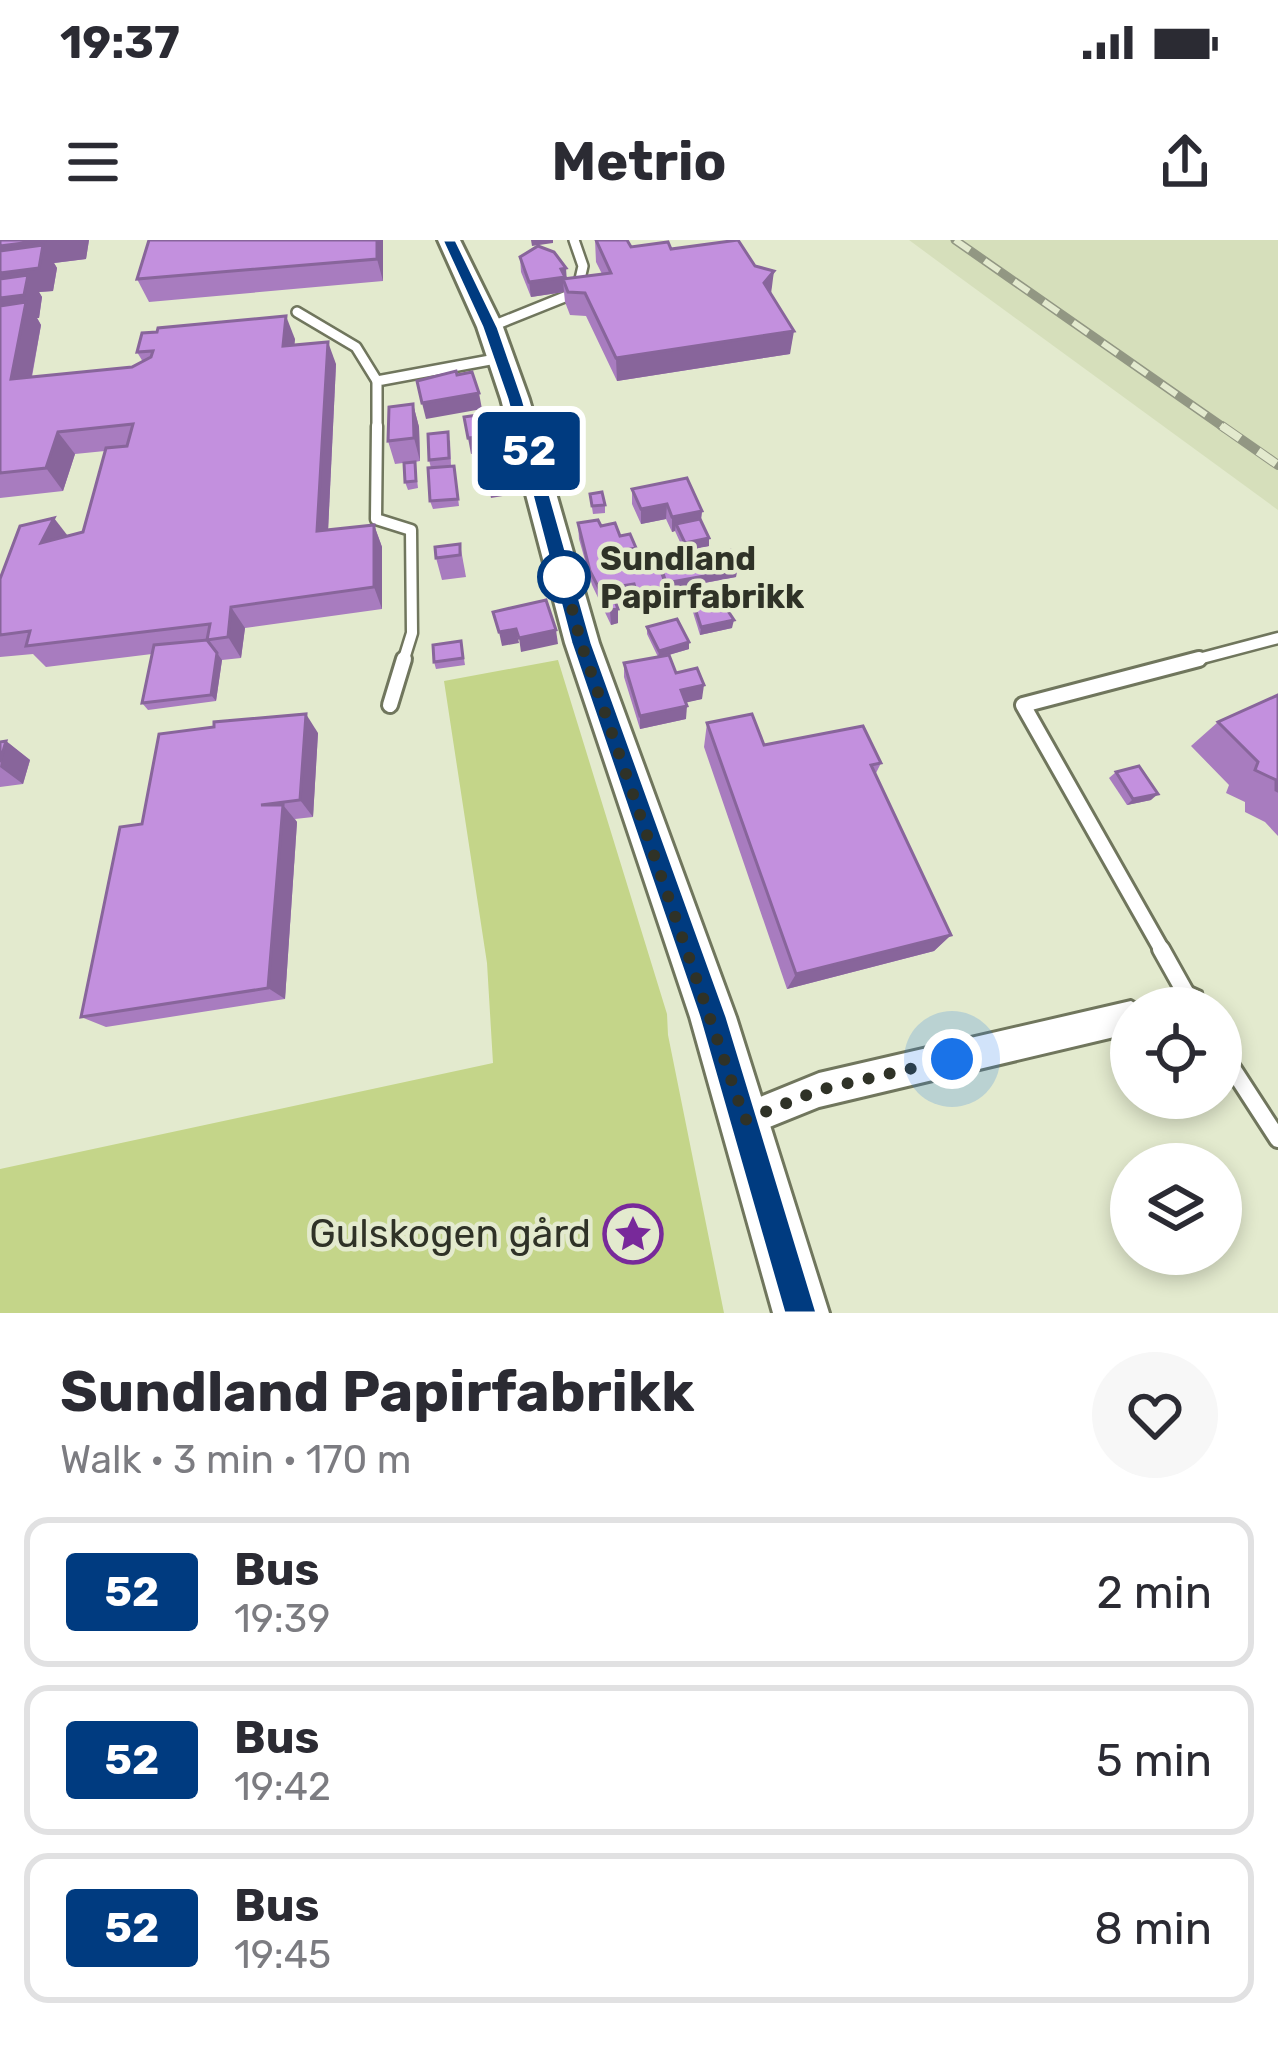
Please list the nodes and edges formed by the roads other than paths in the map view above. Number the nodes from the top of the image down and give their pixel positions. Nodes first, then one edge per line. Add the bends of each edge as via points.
1 (449, 240) edge
2 (574, 240) edge
3 (298, 312) dead end
4 (495, 342) junction
5 (377, 381) junction
6 (1278, 638) edge
7 (390, 706) dead end
8 (1174, 987) edge
9 (1110, 1022) edge
10 (1242, 1083) edge
11 (745, 1120) junction
12 (1278, 1139) edge
13 (801, 1313) edge

1 - 4 main road
2 - 4 lane via 583,257 577,292
3 - 5 lane via 352,342
4 - 5 lane
4 - 11 main road via 581,643
5 - 7 lane via 376,519 411,530 412,633
6 - 8 lane via 1023,705
9 - 11 street via 819,1090
10 - 12 lane
11 - 13 main road

